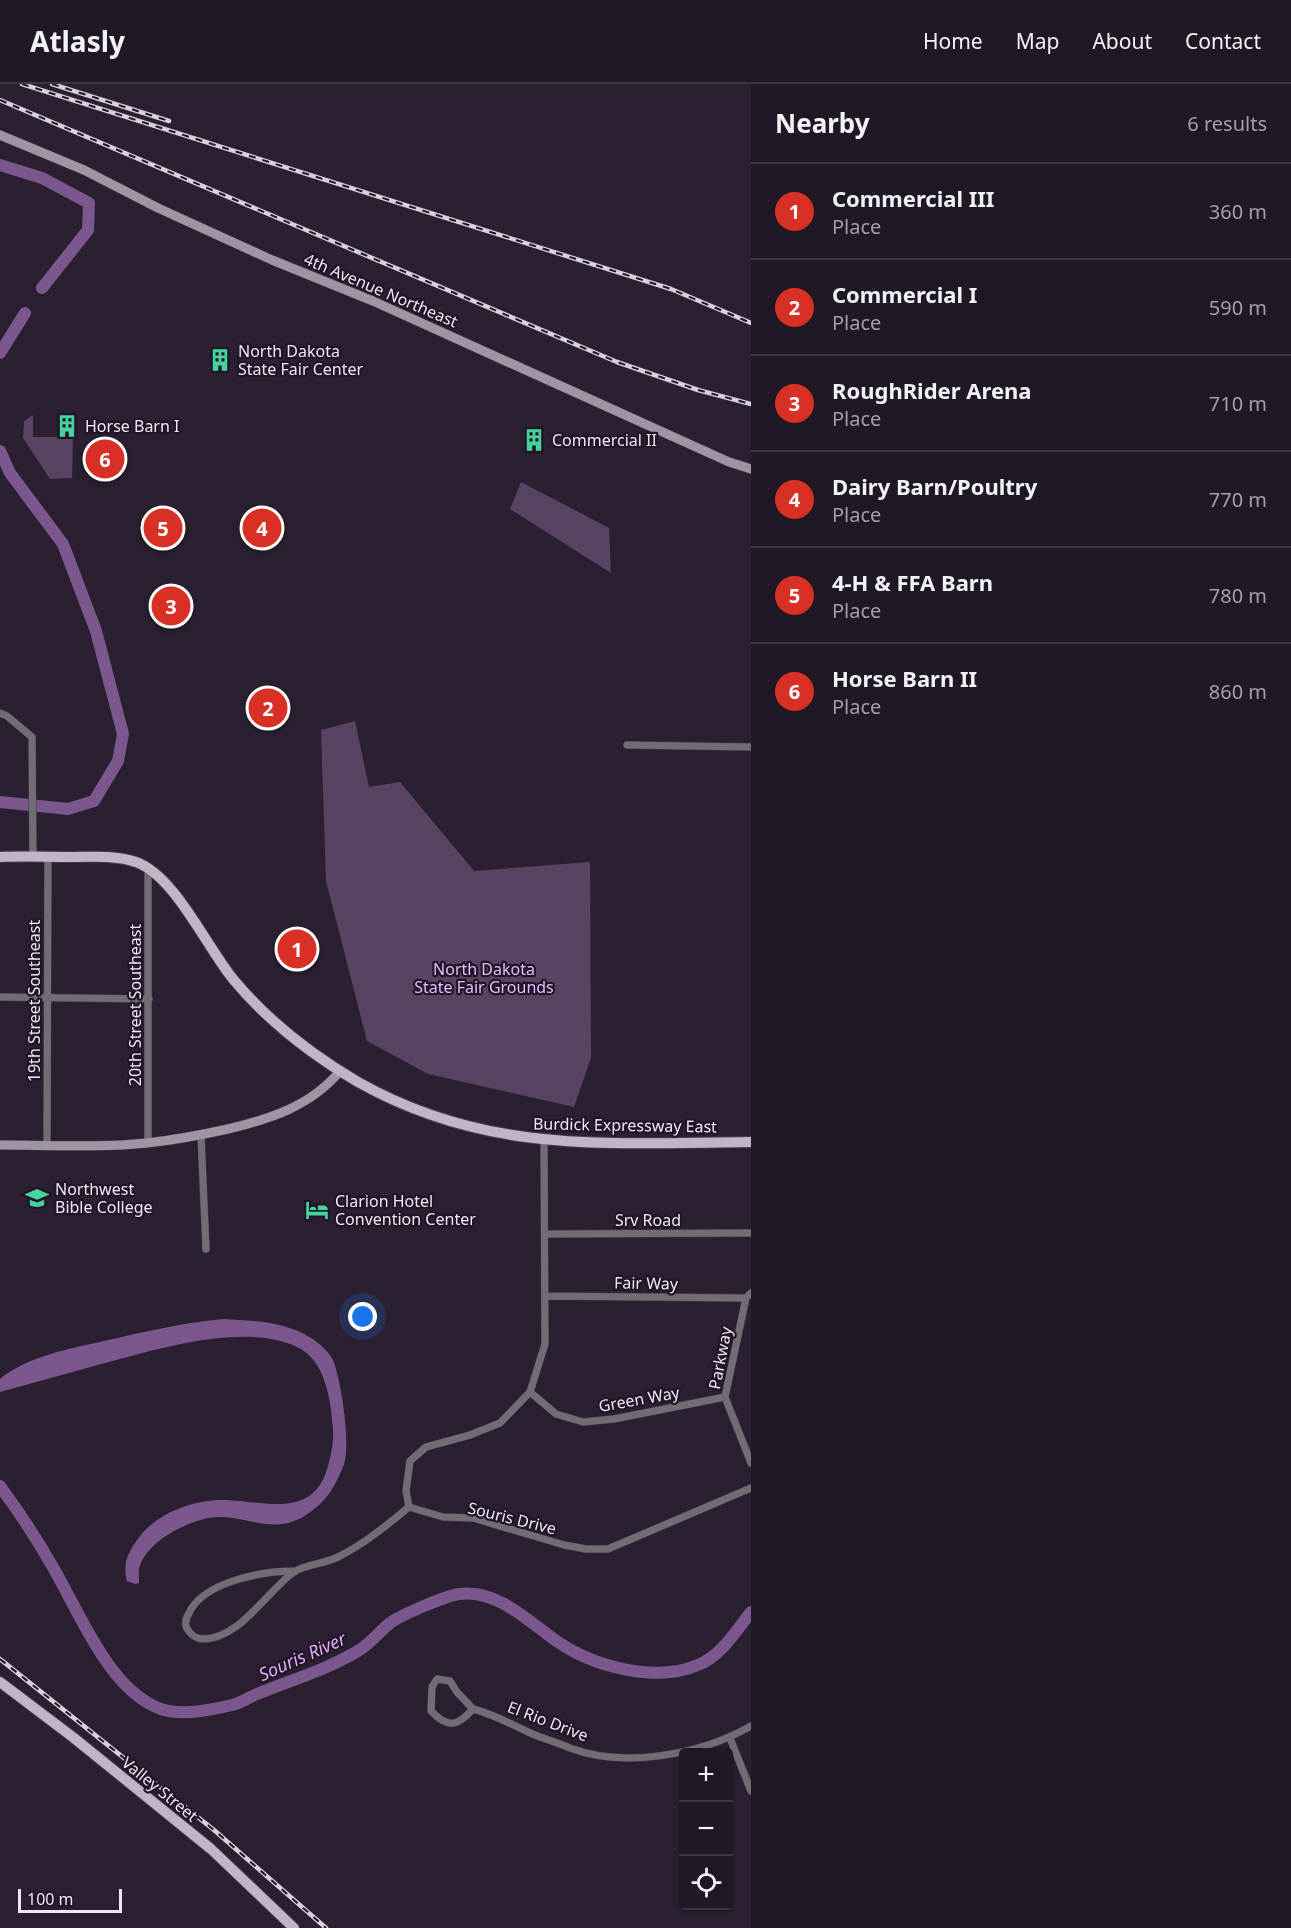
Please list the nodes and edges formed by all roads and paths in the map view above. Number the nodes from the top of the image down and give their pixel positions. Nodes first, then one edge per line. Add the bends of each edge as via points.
1 (0, 135) edge
2 (751, 469) edge
3 (0, 713) edge
4 (627, 745) dead end
5 (751, 747) edge
6 (33, 856) junction
7 (0, 857) edge
8 (48, 857) junction
9 (148, 868) junction
10 (0, 997) edge
11 (47, 998) junction
12 (149, 999) junction
13 (290, 1034) dead end
14 (304, 1045) junction
15 (340, 1071) junction
16 (201, 1135) junction
17 (543, 1141) junction
18 (751, 1142) edge
19 (148, 1143) junction
20 (0, 1145) edge
21 (47, 1145) junction
22 (751, 1233) edge
23 (545, 1234) junction
24 (206, 1249) dead end
25 (748, 1295) edge
26 (545, 1296) junction
27 (530, 1392) junction
28 (725, 1397) junction
29 (751, 1463) edge
30 (751, 1488) edge
31 (409, 1507) junction
32 (295, 1571) junction
33 (0, 1682) edge
34 (473, 1708) junction
35 (751, 1726) edge
36 (730, 1738) junction
37 (751, 1791) edge
38 (294, 1928) edge

1 - 2 street, 4th Avenue Northeast via 84,170 272,260
3 - 6 street via 32,737
4 - 5 street
6 - 7 main road, Burdick Expressway East
6 - 8 main road, Burdick Expressway East
8 - 9 main road, Burdick Expressway East via 125,859
8 - 11 street, 19th Street Southeast
9 - 12 street, 20th Street Southeast
9 - 14 main road, Burdick Expressway East via 167,885 233,979
10 - 11 street
11 - 12 street
11 - 21 street, 19th Street Southeast
12 - 19 street, 20th Street Southeast
13 - 14 main road, Burdick Expressway East
14 - 15 main road, Burdick Expressway East
15 - 16 street via 331,1082 292,1109
15 - 17 main road, Burdick Expressway East via 409,1108 440,1119
16 - 19 street
16 - 24 street
17 - 18 main road, Burdick Expressway East
17 - 23 street
19 - 21 street
20 - 21 street
22 - 23 street, Srv Road
23 - 26 street
25 - 26 street, Fair Way
25 - 28 street, Parkway
26 - 27 street via 545,1344
27 - 28 street, Green Way via 556,1414 583,1422
27 - 31 street via 500,1423 426,1447 410,1461 406,1491
28 - 29 street, Parkway
30 - 31 street, Souris Drive via 608,1549 564,1545 473,1518 443,1517
31 - 32 street via 375,1535 336,1558
32 - 32 street via 233,1628 203,1639 187,1630 191,1607 208,1593 225,1584 275,1571
33 - 38 main road, Valley Street via 184,1827
34 - 34 street, El Rio Drive via 450,1681 437,1679 432,1687 431,1711 439,1719 450,1724 462,1721
34 - 36 street, El Rio Drive via 528,1732 599,1754 663,1756
35 - 36 street, El Rio Drive
36 - 37 street

